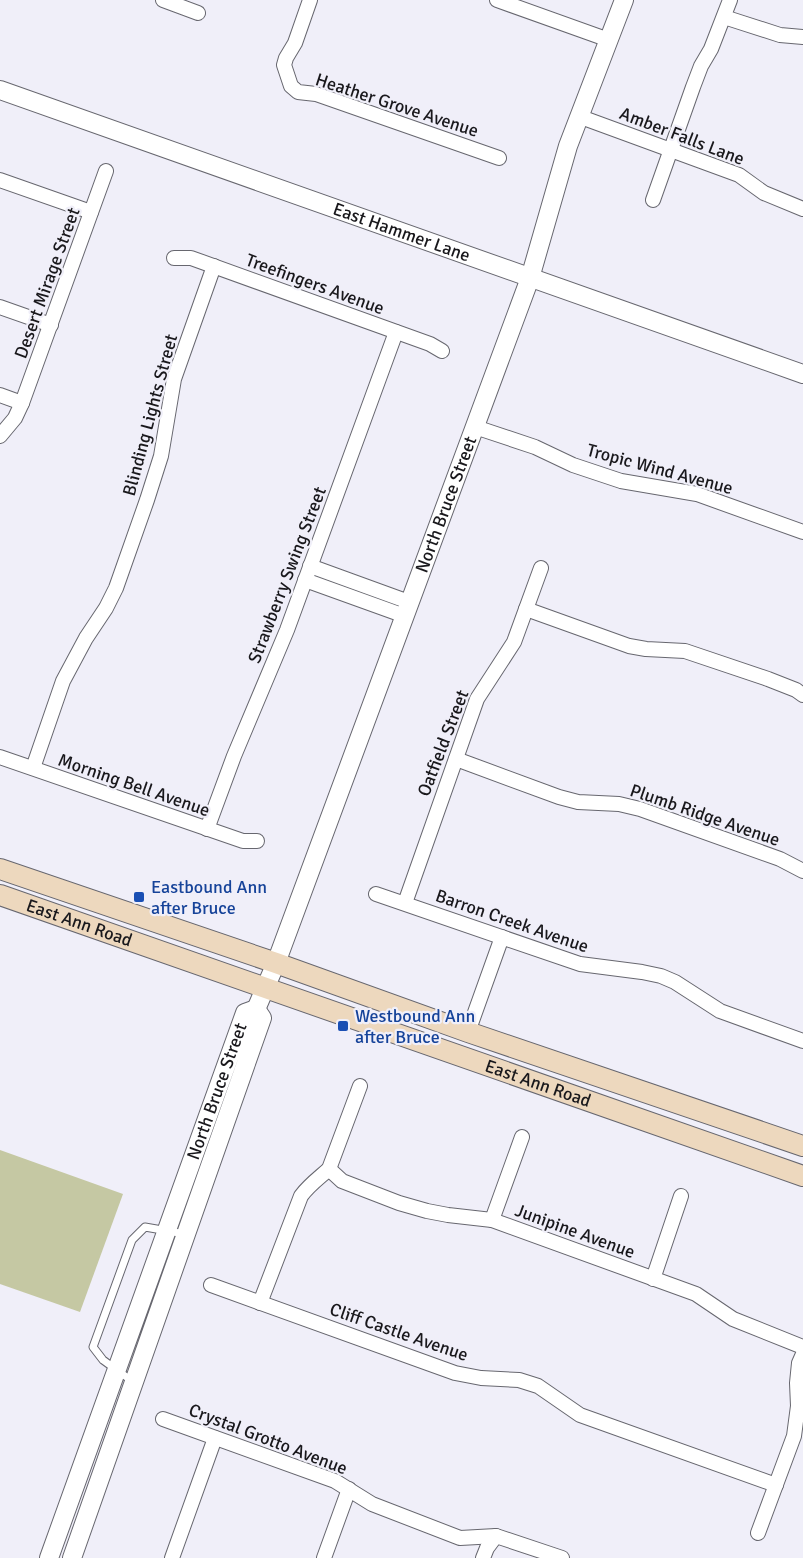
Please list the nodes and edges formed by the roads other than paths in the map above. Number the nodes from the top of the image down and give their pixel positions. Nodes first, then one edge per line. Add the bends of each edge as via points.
1 (163, 0) edge
2 (310, 0) edge
3 (497, 0) edge
4 (624, 0) edge
5 (730, 0) edge
6 (198, 13) dead end
7 (724, 17) junction
8 (803, 37) edge
9 (609, 40) junction
10 (0, 90) edge
11 (578, 116) junction
12 (670, 150) junction
13 (499, 158) dead end
14 (106, 171) dead end
15 (0, 180) edge
16 (653, 200) dead end
17 (803, 209) edge
18 (92, 212) junction
19 (174, 258) dead end
20 (214, 266) junction
21 (530, 278) junction
22 (0, 307) edge
23 (51, 325) junction
24 (396, 332) junction
25 (442, 351) dead end
26 (803, 374) edge
27 (0, 395) edge
28 (22, 403) junction
29 (474, 427) junction
30 (0, 436) edge
31 (803, 532) edge
32 (541, 568) dead end
33 (307, 573) junction
34 (407, 609) junction
35 (526, 609) junction
36 (803, 695) edge
37 (0, 757) edge
38 (456, 759) junction
39 (33, 768) junction
40 (207, 829) junction
41 (257, 841) dead end
42 (0, 869) edge
43 (803, 871) edge
44 (376, 894) dead end
45 (0, 895) edge
46 (405, 903) junction
47 (502, 937) junction
48 (276, 963) junction
49 (265, 987) junction
50 (257, 1007) dead end
51 (468, 1032) junction
52 (803, 1041) edge
53 (360, 1086) dead end
54 (522, 1137) dead end
55 (803, 1146) edge
56 (328, 1169) junction
57 (803, 1176) edge
58 (681, 1196) dead end
59 (492, 1220) junction
60 (166, 1231) junction
61 (185, 1234) junction
62 (653, 1279) junction
63 (211, 1285) dead end
64 (260, 1303) junction
65 (803, 1347) edge
66 (803, 1354) edge
67 (116, 1369) junction
68 (134, 1382) junction
69 (163, 1419) dead end
70 (215, 1438) junction
71 (776, 1485) junction
72 (349, 1489) junction
73 (758, 1533) dead end
74 (496, 1536) junction
75 (49, 1558) edge
76 (72, 1558) edge
77 (172, 1558) edge
78 (324, 1558) edge
79 (483, 1558) edge
80 (562, 1558) edge

1 - 6 street
2 - 13 street, Heather Grove Avenue via 284,65 291,86 298,92 316,94
3 - 9 street
4 - 9 street, North Bruce Street
5 - 7 street
7 - 8 street via 780,35
7 - 12 street
9 - 11 street, North Bruce Street
10 - 21 street, East Hammer Lane
11 - 12 street, Amber Falls Lane
11 - 21 street, North Bruce Street
12 - 16 street
12 - 17 street, Amber Falls Lane via 739,175 764,193
14 - 18 street, Desert Mirage Street
15 - 18 street
18 - 23 street, Desert Mirage Street
19 - 20 street, Treefingers Avenue via 191,258
20 - 24 street, Treefingers Avenue
20 - 39 street, Blinding Lights Street via 174,379 161,456 116,588 63,681
21 - 26 street, East Hammer Lane
21 - 29 street, North Bruce Street
22 - 23 street
23 - 28 street, Desert Mirage Street
24 - 25 street, Treefingers Avenue
24 - 33 street, Strawberry Swing Street
27 - 28 street
28 - 30 street, Desert Mirage Street
29 - 31 street, Tropic Wind Avenue via 621,481 697,494
29 - 34 street, North Bruce Street
32 - 35 street, Oatfield Street
33 - 34 street
33 - 40 street, Strawberry Swing Street
34 - 48 street, North Bruce Street
35 - 36 street via 628,646 699,655
35 - 38 street, Oatfield Street via 514,642 477,699
37 - 39 street, Morning Bell Avenue
38 - 43 street, Plumb Ridge Avenue via 559,797 640,809 780,859
38 - 46 street, Oatfield Street
39 - 40 street, Morning Bell Avenue
40 - 41 street, Morning Bell Avenue via 243,841
42 - 48 main road, East Ann Road
44 - 46 street, Barron Creek Avenue
45 - 49 main road, East Ann Road
46 - 47 street, Barron Creek Avenue
47 - 51 street
47 - 52 street, Barron Creek Avenue via 580,964 661,976 720,1011
48 - 49 street, North Bruce Street
48 - 51 main road, East Ann Road
49 - 50 street, North Bruce Street
49 - 57 main road, East Ann Road
51 - 55 main road, East Ann Road
53 - 56 street
54 - 59 street
56 - 59 street, Junipine Avenue via 342,1181 399,1203
56 - 64 street via 301,1196
58 - 62 street
59 - 62 street, Junipine Avenue
60 - 61 lane
60 - 61 street, North Bruce Street via 245,1014 256,1010 262,1018
60 - 67 street, North Bruce Street
60 - 67 lane via 145,1227 132,1240 116,1282 93,1347
61 - 68 street, North Bruce Street
62 - 65 street, Junipine Avenue via 696,1294 733,1319
63 - 64 street, Cliff Castle Avenue
64 - 71 street, Cliff Castle Avenue via 455,1373 538,1386 580,1414
66 - 71 street via 794,1436
67 - 68 lane
67 - 75 street, North Bruce Street
68 - 76 street, North Bruce Street
69 - 70 street, Crystal Grotto Avenue
70 - 72 street, Crystal Grotto Avenue via 335,1480
70 - 77 street
71 - 73 street
72 - 74 street, Crystal Grotto Avenue via 372,1504 460,1538
72 - 78 street
74 - 79 street
74 - 80 street, Crystal Grotto Avenue

